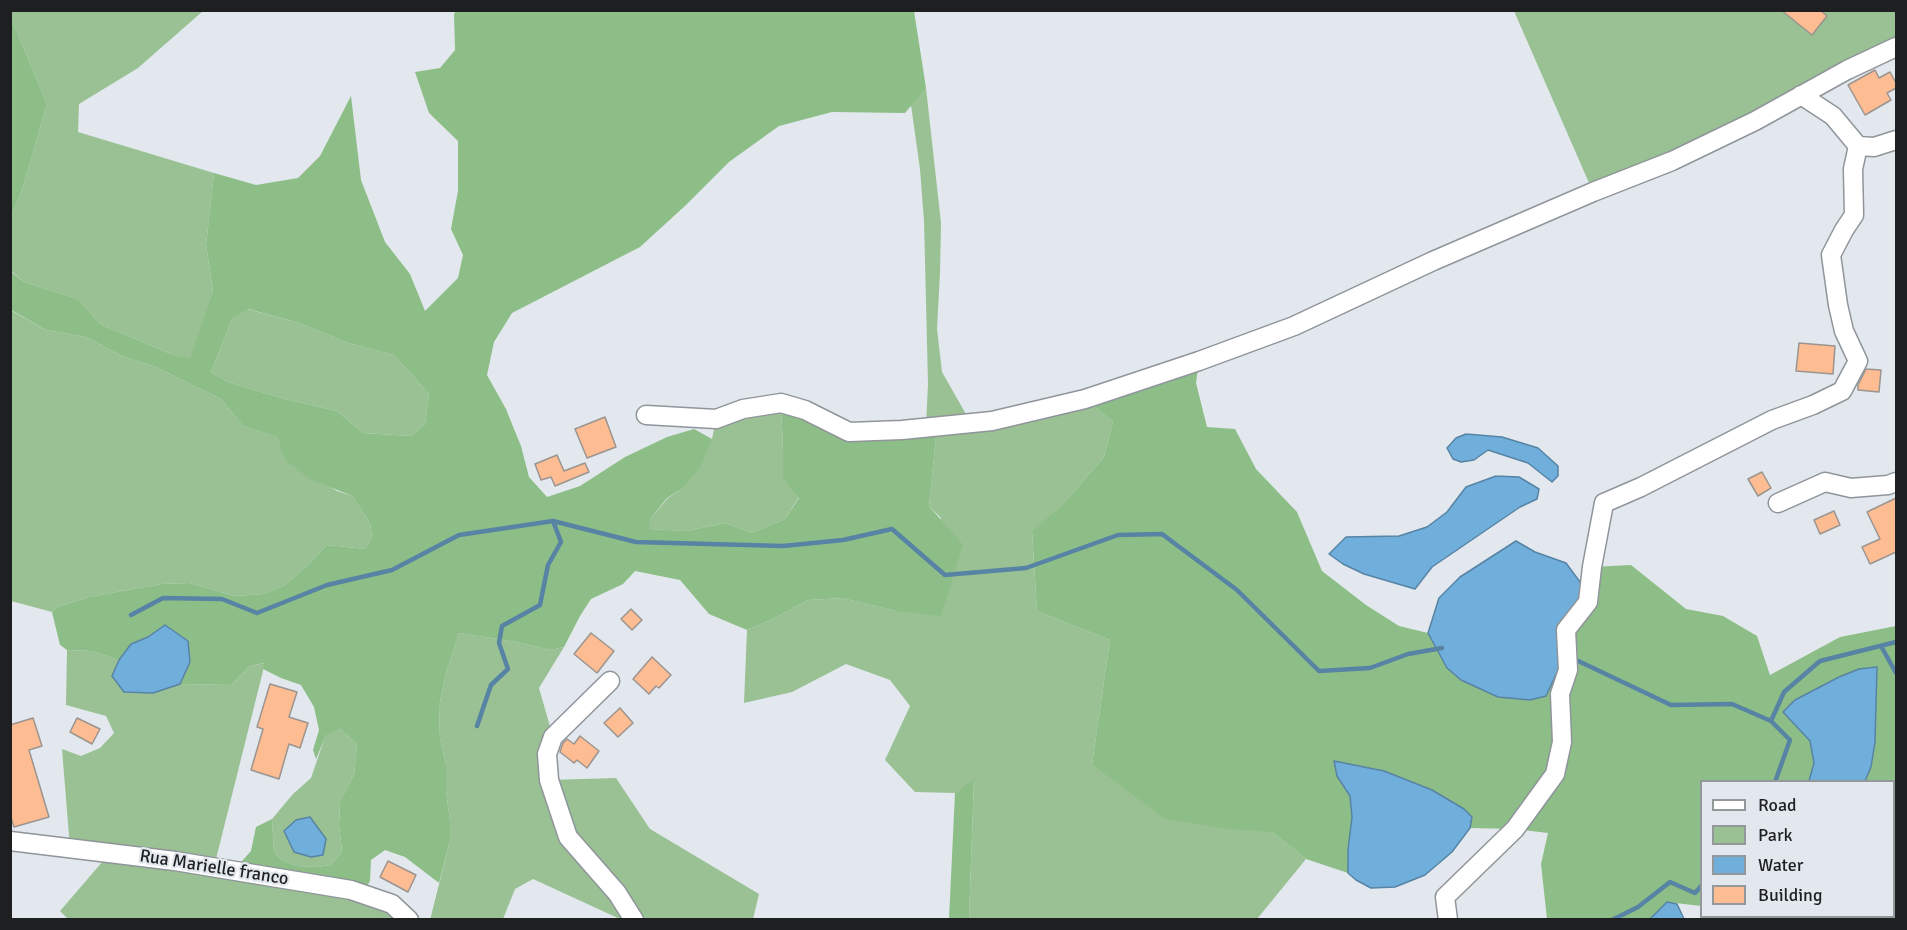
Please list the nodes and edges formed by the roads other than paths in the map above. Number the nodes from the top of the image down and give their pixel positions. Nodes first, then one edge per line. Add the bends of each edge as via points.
1 (1896, 47) edge
2 (1801, 95) junction
3 (1896, 140) edge
4 (1858, 146) junction
5 (646, 415) dead end
6 (1896, 482) edge
7 (1778, 503) dead end
8 (610, 681) dead end
9 (10, 840) edge
10 (409, 920) edge
11 (634, 920) edge
12 (1448, 920) edge

1 - 2 street
2 - 4 street via 1833,116
2 - 5 street via 1672,161 1455,252 1294,326 1084,399 992,421 849,432 781,403 716,419
3 - 4 street via 1874,147
4 - 12 street via 1853,169 1854,215 1831,255 1844,331 1858,361 1842,391 1772,420 1604,503 1588,602 1566,630 1568,670 1560,694 1562,742 1555,774 1515,829 1445,897
6 - 7 street via 1851,488 1825,482
8 - 11 street via 553,737 547,754 549,780 568,837 617,892
9 - 10 street, Rua Marielle franco via 175,861 351,890 392,904

